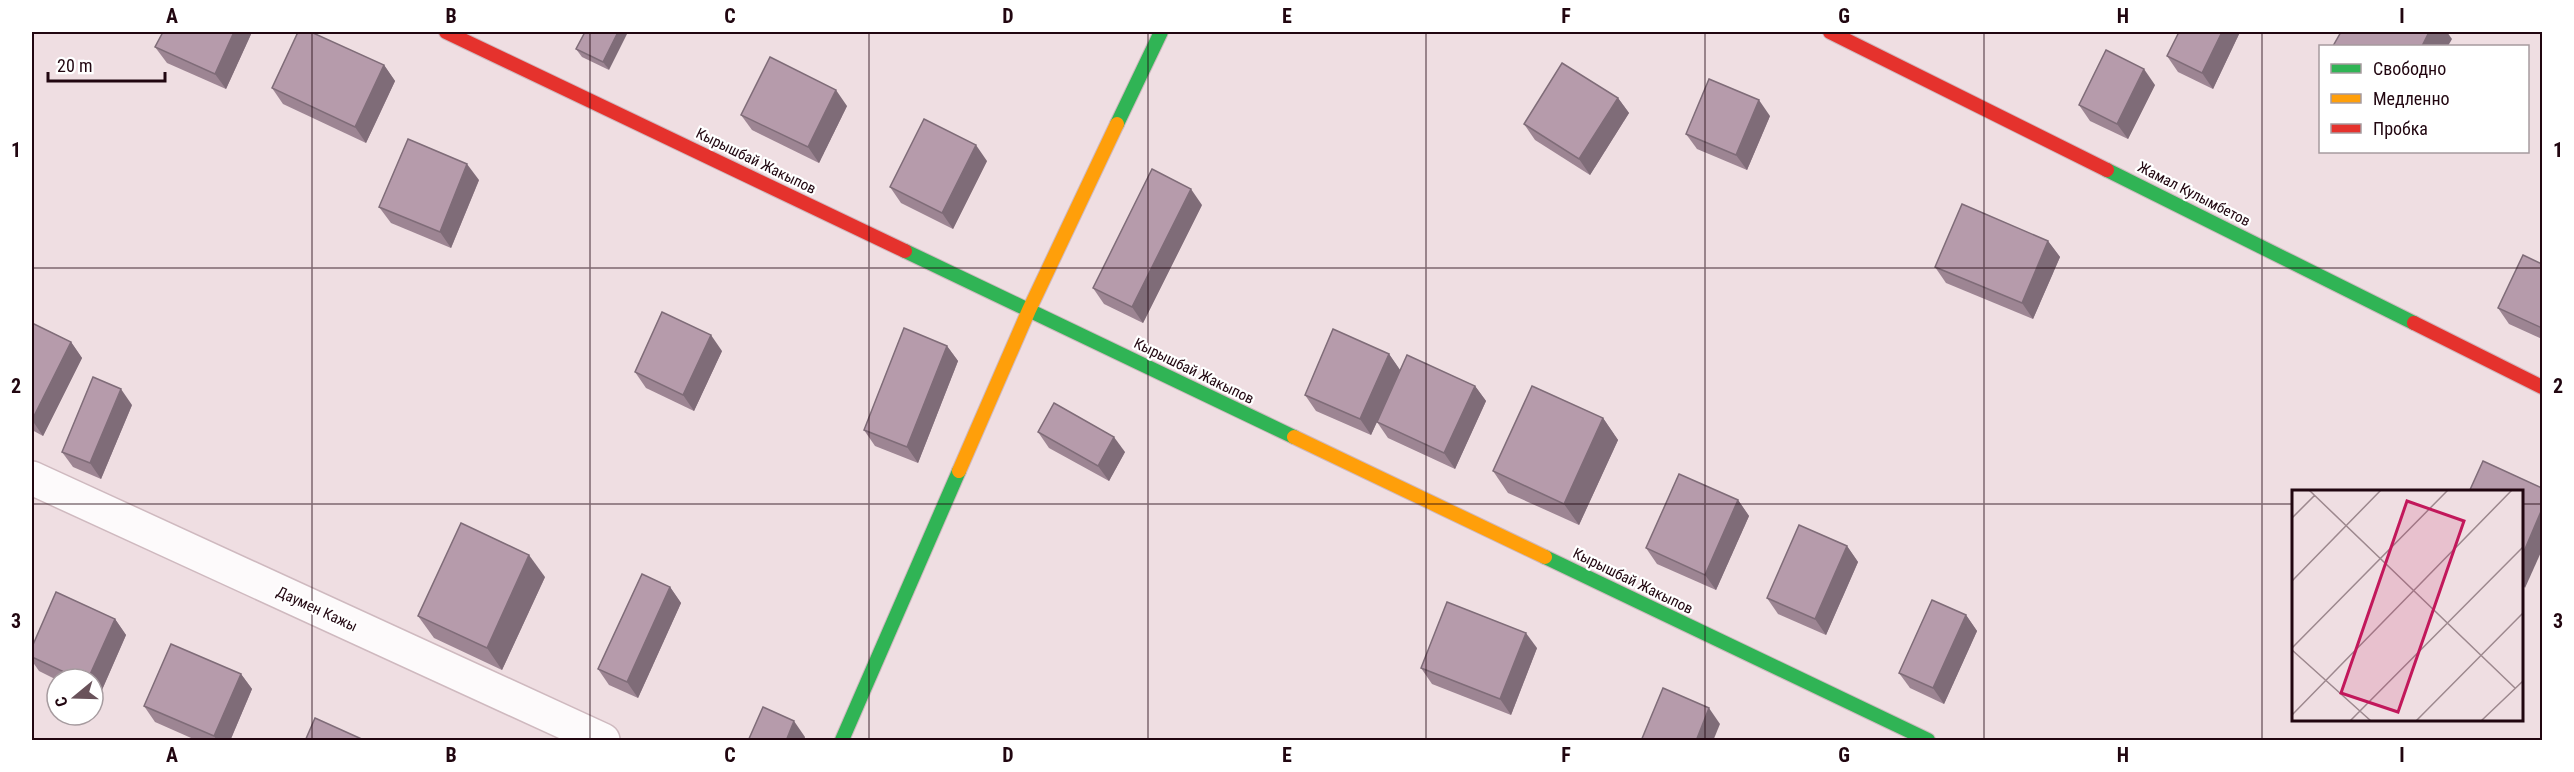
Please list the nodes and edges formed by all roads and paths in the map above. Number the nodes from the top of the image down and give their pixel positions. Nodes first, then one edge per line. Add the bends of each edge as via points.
1 (446, 32) edge
2 (1161, 32) edge
3 (1830, 32) edge
4 (1029, 310) junction
5 (2542, 387) edge
6 (32, 478) edge
7 (603, 741) edge
8 (842, 741) edge
9 (1928, 741) edge

1 - 4 street, Кырышбай Жакыпов
2 - 4 street
3 - 5 street, Жамал Кулымбетов
4 - 8 street
4 - 9 street, Кырышбай Жакыпов
6 - 7 street, Даумен Кажы

